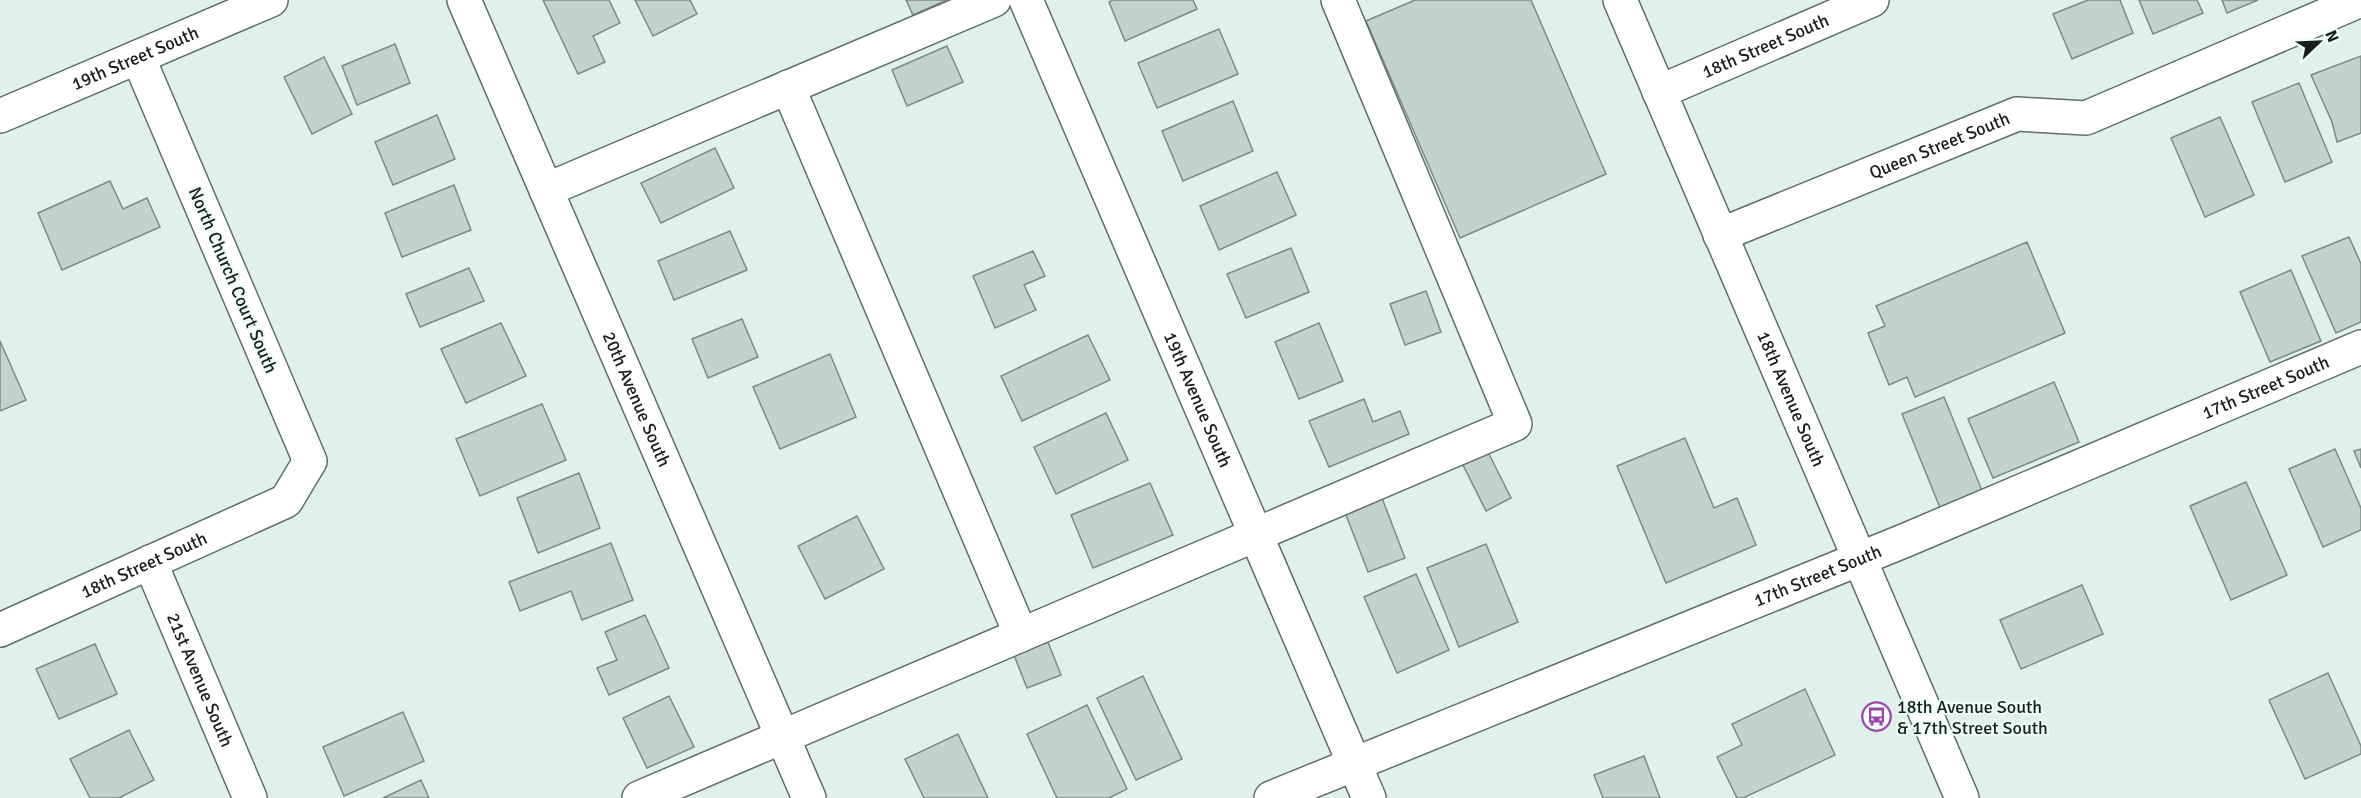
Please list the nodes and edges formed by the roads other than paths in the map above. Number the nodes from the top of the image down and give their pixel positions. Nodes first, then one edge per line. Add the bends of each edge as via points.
1 (271, 0) edge
2 (464, 0) edge
3 (994, 0) edge
4 (1026, 0) edge
5 (1338, 0) edge
6 (1620, 0) edge
7 (1872, 0) edge
8 (2361, 0) edge
9 (138, 57) junction
10 (788, 87) junction
11 (1659, 92) junction
12 (0, 116) edge
13 (546, 190) junction
14 (1720, 235) junction
15 (2361, 347) edge
16 (286, 501) joint
17 (1256, 535) junction
18 (1859, 559) junction
19 (150, 562) junction
20 (0, 630) edge
21 (1021, 635) junction
22 (782, 736) junction
23 (1354, 763) junction
24 (250, 798) edge
25 (639, 798) edge
26 (809, 798) edge
27 (1271, 798) edge
28 (1369, 798) edge
29 (1962, 798) edge

1 - 9 street, 19th Street South
2 - 13 street, 20th Avenue South
3 - 10 street
4 - 17 street, 19th Avenue South
5 - 17 street via 1515,424
6 - 11 street, 18th Avenue South
7 - 11 street, 18th Street South
8 - 14 street, Queen Street South via 2086,118 2017,114
9 - 12 street, 19th Street South
9 - 16 street, North Church Court South via 310,461
10 - 13 street
10 - 21 street
11 - 14 street, 18th Avenue South
13 - 22 street, 20th Avenue South
14 - 18 street, 18th Avenue South
15 - 18 street, 17th Street South
16 - 19 street, 18th Street South
17 - 21 street
17 - 23 street, 19th Avenue South
18 - 23 street, 17th Street South
18 - 29 street, 18th Avenue South
19 - 20 street, 18th Street South
19 - 24 street, 21st Avenue South
21 - 22 street
22 - 25 street
22 - 26 street, 20th Avenue South
23 - 27 street, 17th Street South
23 - 28 street, 19th Avenue South

